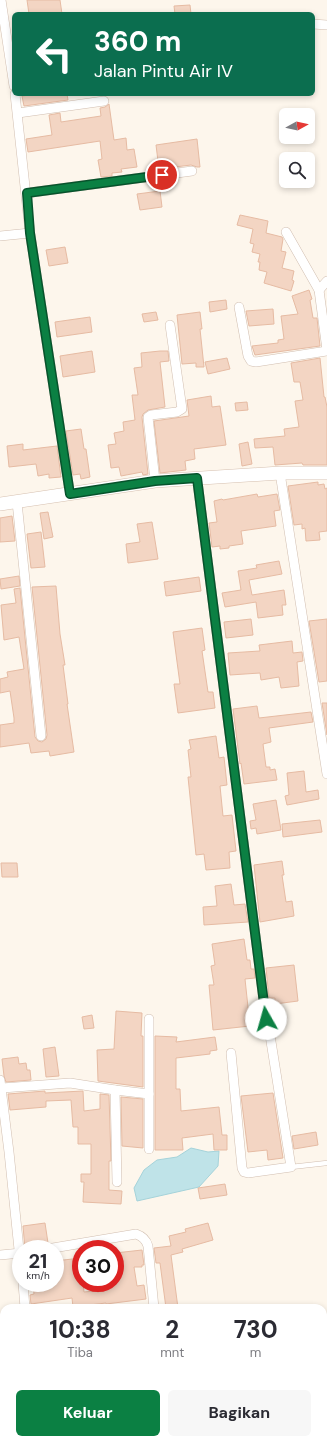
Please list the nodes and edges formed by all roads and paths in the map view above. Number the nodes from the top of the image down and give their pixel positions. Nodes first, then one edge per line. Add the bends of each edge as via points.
1 (1, 0) edge
2 (315, 24) edge
3 (327, 25) edge
4 (12, 73) edge
5 (15, 96) edge
6 (104, 101) dead end
7 (18, 113) junction
8 (192, 171) dead end
9 (27, 193) junction
10 (286, 232) dead end
11 (30, 233) junction
12 (0, 236) edge
13 (327, 281) edge
14 (319, 290) junction
15 (239, 307) dead end
16 (170, 325) dead end
17 (327, 350) edge
18 (280, 473) junction
19 (327, 473) edge
20 (197, 478) junction
21 (155, 481) junction
22 (70, 494) junction
23 (17, 502) junction
24 (0, 504) edge
25 (42, 736) dead end
26 (327, 774) edge
27 (149, 1019) dead end
28 (231, 1053) dead end
29 (1, 1084) edge
30 (115, 1090) junction
31 (149, 1094) junction
32 (149, 1149) dead end
33 (5, 1153) edge
34 (327, 1163) edge
35 (291, 1167) junction
36 (117, 1182) dead end
37 (18, 1240) edge
38 (113, 1240) edge
39 (12, 1254) edge
40 (0, 1255) edge
41 (23, 1292) edge
42 (25, 1304) edge
43 (154, 1304) edge

1 - 4 street
2 - 3 street
5 - 7 street
6 - 7 street
7 - 9 street
8 - 9 street
9 - 11 street
10 - 14 street
11 - 12 street
11 - 22 street
13 - 14 street
14 - 17 street
15 - 17 street via 251,361
16 - 21 street via 182,409 148,417
18 - 19 main road
18 - 20 main road
18 - 26 street
20 - 21 main road
20 - 35 street via 265,1011
21 - 22 main road
22 - 23 main road
23 - 24 main road
23 - 25 street
27 - 31 street
28 - 35 street via 244,1172
29 - 30 street via 70,1083
29 - 33 street
30 - 31 street
30 - 36 street
31 - 32 street
33 - 37 street
34 - 35 lane
38 - 43 street via 136,1234 144,1238 148,1246
39 - 40 street
41 - 42 street

